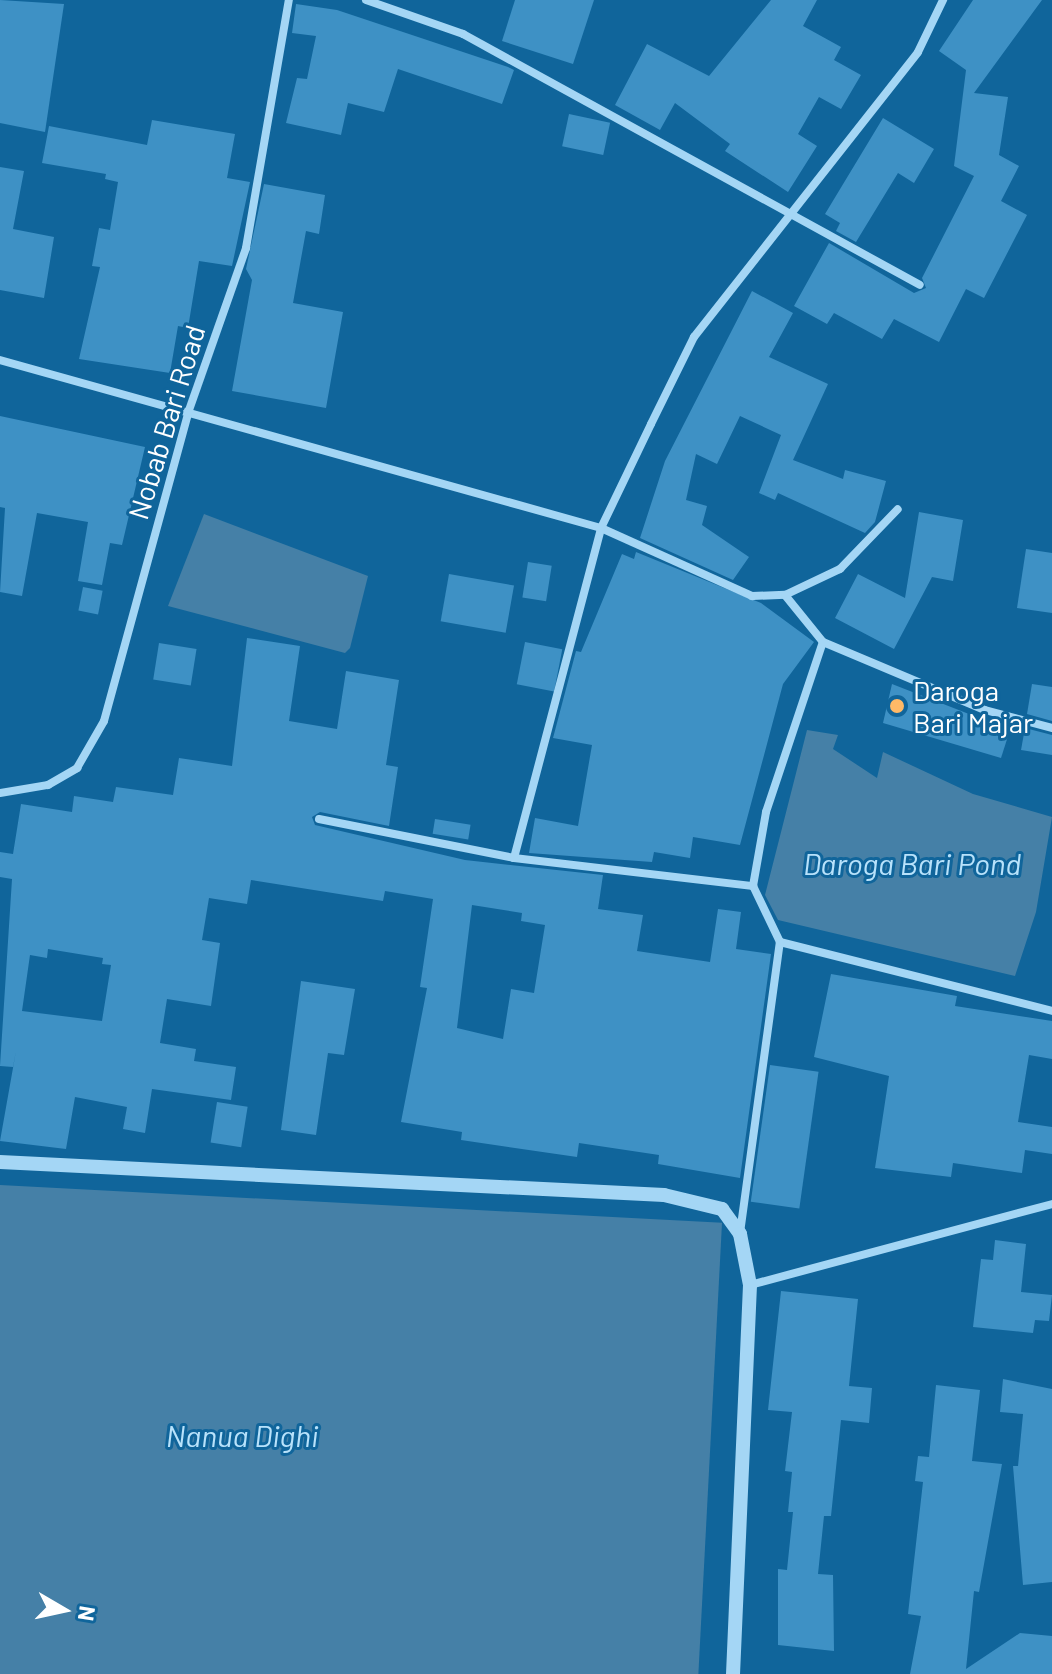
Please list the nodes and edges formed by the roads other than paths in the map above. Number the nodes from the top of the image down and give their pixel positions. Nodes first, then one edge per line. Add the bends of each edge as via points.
1 (289, 0) edge
2 (366, 0) edge
3 (943, 0) edge
4 (797, 212) junction
5 (920, 285) dead end
6 (0, 360) edge
7 (188, 413) junction
8 (898, 509) dead end
9 (601, 528) junction
10 (785, 595) junction
11 (823, 642) junction
12 (1052, 728) edge
13 (0, 793) edge
14 (319, 819) dead end
15 (514, 858) junction
16 (753, 886) junction
17 (780, 942) junction
18 (1052, 1011) edge
19 (0, 1162) edge
20 (1052, 1204) edge
21 (740, 1234) junction
22 (750, 1285) junction
23 (733, 1674) edge

1 - 7 street, Nobab Bari Road via 246,248
2 - 4 street via 463,34
3 - 4 street via 918,52
4 - 5 street
4 - 9 street via 694,337
6 - 7 street
7 - 9 street
7 - 13 street, Nobab Bari Road via 94,747 77,768 48,785
8 - 10 street via 840,569
9 - 10 street via 700,578 752,596
9 - 15 street
10 - 11 street
11 - 12 street via 985,710
11 - 16 street via 766,812
14 - 15 street
15 - 16 street
16 - 17 street
17 - 18 street
17 - 21 street
19 - 21 street via 664,1195 722,1209
20 - 22 street
21 - 22 street
22 - 23 street

